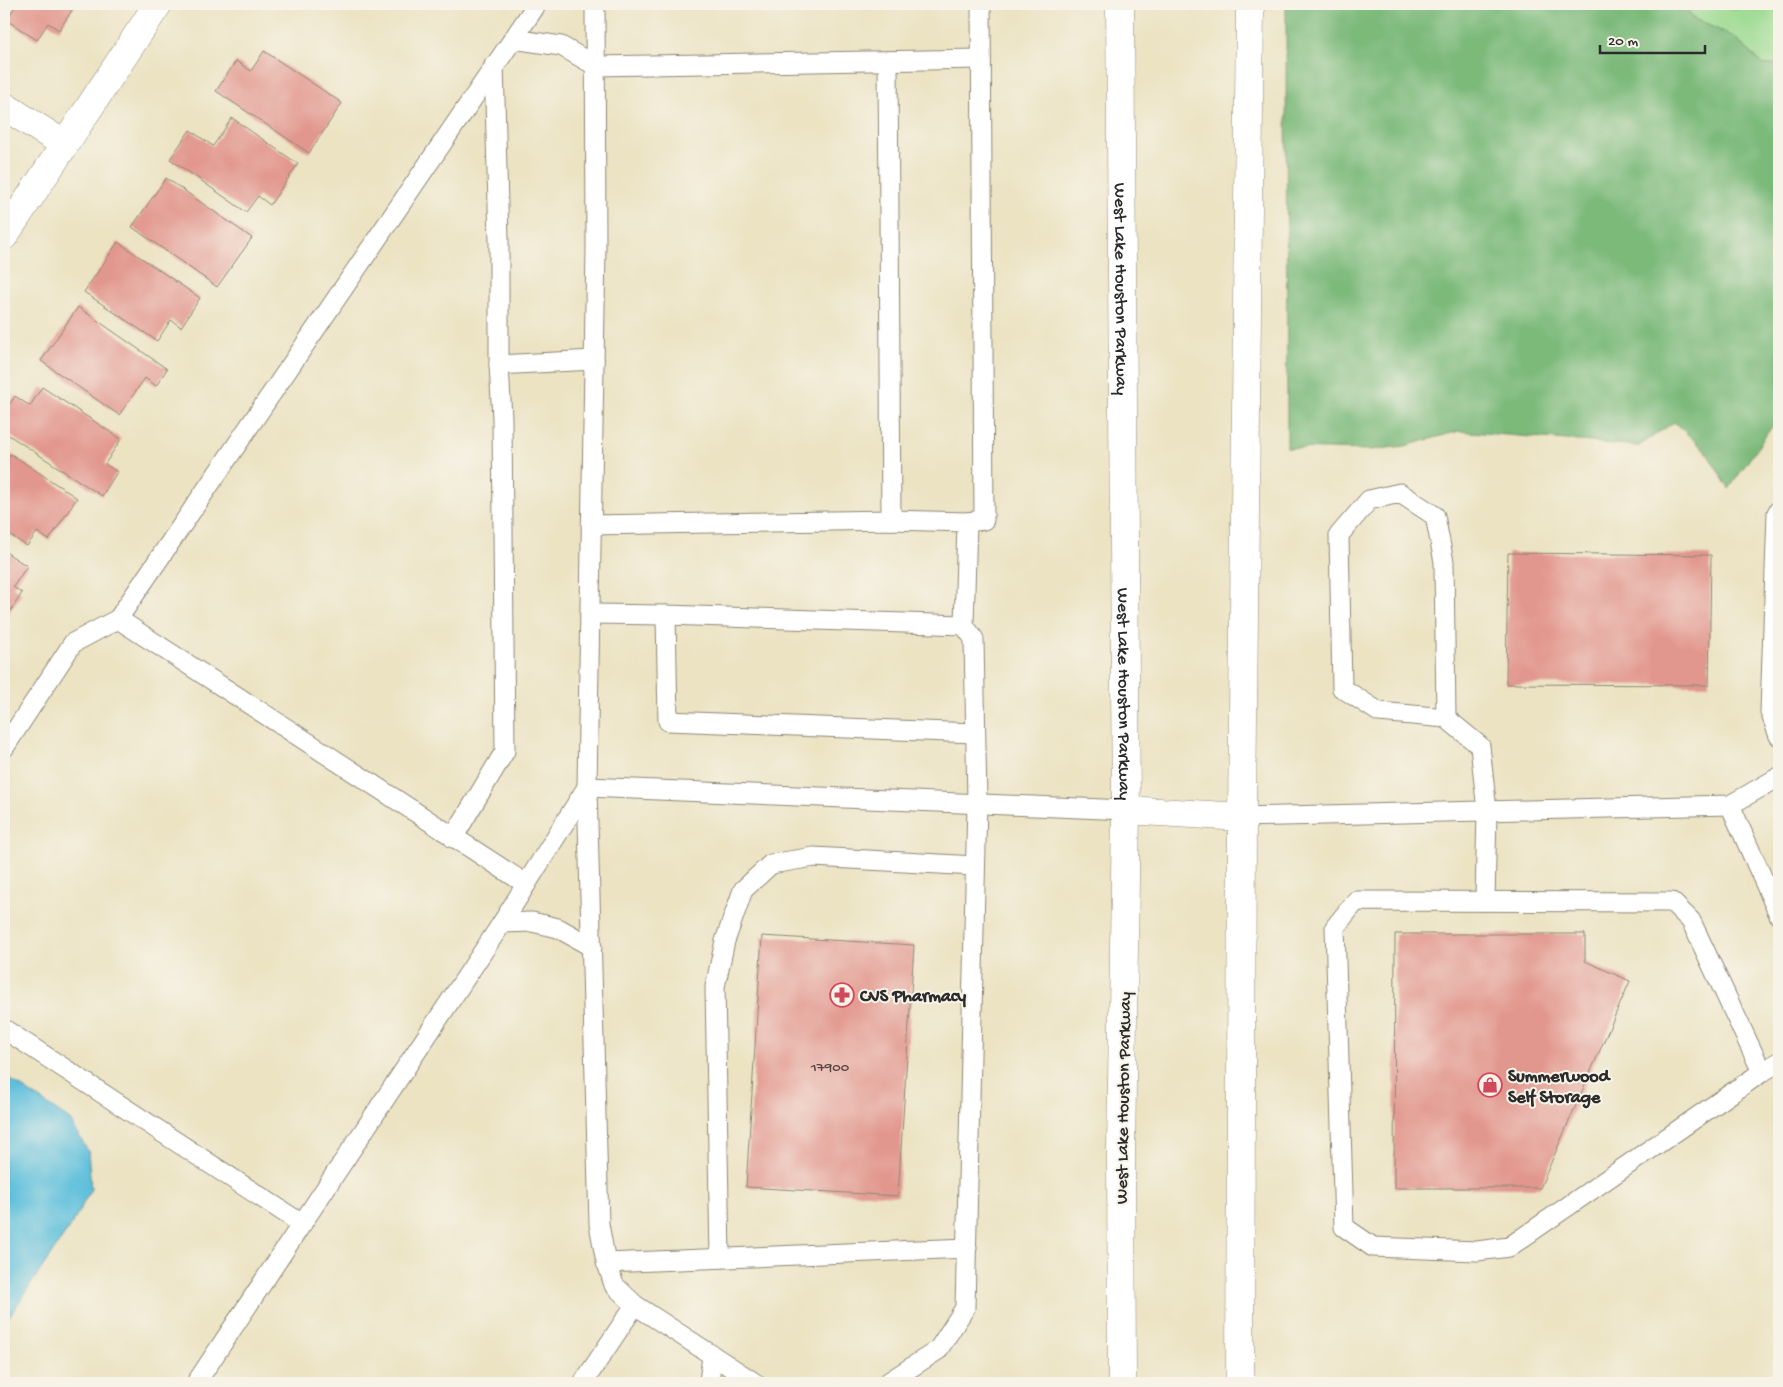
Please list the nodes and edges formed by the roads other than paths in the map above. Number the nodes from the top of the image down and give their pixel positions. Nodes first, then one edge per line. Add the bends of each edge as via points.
1 (158, 4) edge
2 (537, 4) edge
3 (595, 4) edge
4 (981, 4) edge
5 (1120, 4) edge
6 (1250, 4) edge
7 (513, 39) junction
8 (982, 59) junction
9 (888, 61) junction
10 (494, 65) junction
11 (596, 66) junction
12 (4, 106) edge
13 (64, 144) junction
14 (4, 236) edge
15 (594, 360) junction
16 (499, 365) junction
17 (1779, 510) edge
18 (892, 520) junction
19 (967, 522) junction
20 (591, 525) junction
21 (590, 614) junction
22 (666, 614) junction
23 (118, 619) junction
24 (964, 625) junction
25 (1446, 718) junction
26 (974, 733) junction
27 (1779, 736) edge
28 (4, 748) edge
29 (1779, 777) edge
30 (587, 787) junction
31 (977, 803) junction
32 (1730, 805) junction
33 (1126, 810) junction
34 (1487, 811) junction
35 (1242, 817) junction
36 (453, 838) junction
37 (975, 866) junction
38 (526, 884) junction
39 (1485, 901) junction
40 (1779, 915) edge
41 (502, 923) junction
42 (592, 946) junction
43 (4, 1029) edge
44 (1779, 1062) edge
45 (1762, 1072) junction
46 (302, 1224) junction
47 (967, 1248) junction
48 (720, 1258) junction
49 (606, 1262) junction
50 (634, 1305) junction
51 (712, 1355) junction
52 (196, 1383) edge
53 (582, 1383) edge
54 (708, 1383) edge
55 (755, 1383) edge
56 (887, 1383) edge
57 (1122, 1383) edge
58 (1240, 1383) edge

1 - 13 main road
2 - 7 lane
3 - 11 lane
4 - 8 lane
5 - 33 main road, West Lake Houston Parkway
6 - 35 main road
7 - 10 lane
7 - 11 lane via 561,46
8 - 9 lane
8 - 19 lane via 984,520
9 - 11 lane
9 - 18 lane
10 - 16 lane
10 - 23 lane
11 - 15 lane
12 - 13 main road
13 - 14 main road
15 - 16 lane
15 - 20 lane
16 - 36 lane via 505,751
17 - 27 lane via 1770,712
18 - 19 lane
18 - 20 lane
19 - 24 lane
20 - 21 lane
21 - 22 lane
21 - 30 lane
22 - 24 lane
22 - 26 lane via 668,721
23 - 28 lane via 73,644
23 - 36 lane
24 - 26 lane via 974,639
25 - 25 lane via 1379,712 1342,688 1339,535 1369,500 1400,493 1435,516 1444,562
25 - 34 lane via 1480,746
26 - 31 lane
29 - 32 lane
30 - 31 lane
30 - 38 lane
30 - 42 lane
31 - 33 lane
31 - 37 lane
32 - 34 lane
32 - 40 lane
33 - 35 main road
33 - 57 main road, West Lake Houston Parkway via 1120,1152
34 - 35 lane
34 - 39 lane
35 - 58 main road
36 - 38 lane
37 - 47 lane
37 - 48 lane via 814,857 771,864 743,890 725,941 715,987
38 - 41 lane
39 - 45 lane via 1672,902 1691,921
39 - 45 lane via 1356,901 1335,927 1344,1226 1373,1247 1477,1251 1509,1247
41 - 42 lane via 532,922 558,928
41 - 46 lane
42 - 49 lane via 599,1224
43 - 46 lane
44 - 45 lane
46 - 52 lane
47 - 48 lane
47 - 56 lane via 965,1308 938,1350
48 - 49 lane
49 - 50 lane via 614,1285
50 - 51 lane
50 - 53 lane
51 - 54 lane
51 - 55 lane

